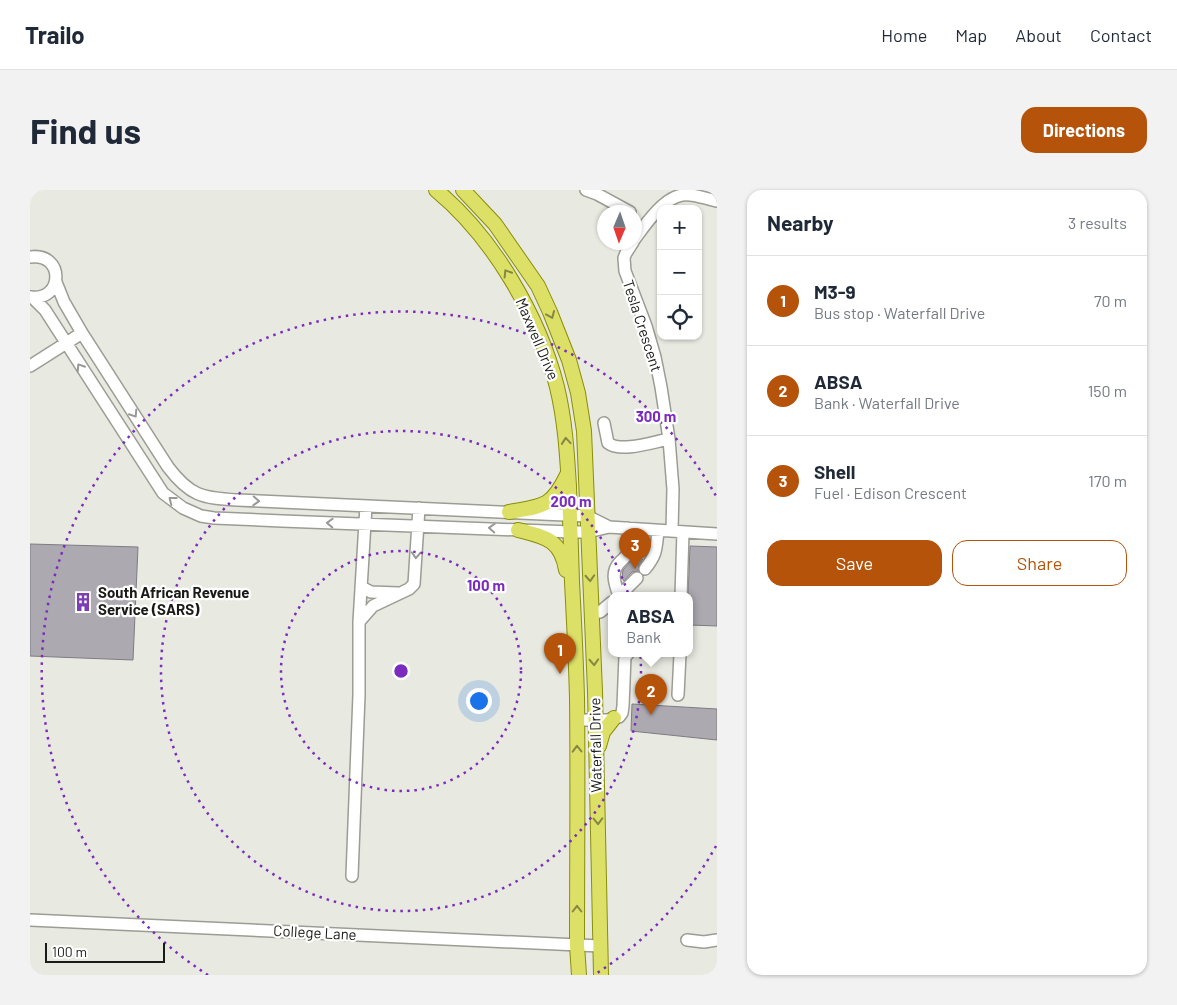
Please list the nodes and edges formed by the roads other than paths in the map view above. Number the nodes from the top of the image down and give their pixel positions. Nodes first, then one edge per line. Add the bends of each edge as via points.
1 (436, 190) edge
2 (463, 190) edge
3 (586, 190) edge
4 (717, 201) edge
5 (617, 205) edge
6 (642, 219) edge
7 (647, 222) junction
8 (642, 230) edge
9 (30, 247) edge
10 (628, 250) edge
11 (30, 256) edge
12 (43, 257) junction
13 (56, 282) junction
14 (31, 297) edge
15 (82, 333) junction
16 (65, 343) junction
17 (30, 366) edge
18 (604, 423) dead end
19 (669, 439) junction
20 (568, 472) junction
21 (215, 499) junction
22 (283, 502) junction
23 (366, 506) junction
24 (419, 508) junction
25 (455, 511) junction
26 (509, 512) junction
27 (570, 516) junction
28 (587, 516) junction
29 (214, 518) junction
30 (282, 521) junction
31 (366, 524) junction
32 (418, 526) junction
33 (454, 527) junction
34 (609, 527) junction
35 (627, 528) junction
36 (518, 530) junction
37 (658, 531) junction
38 (571, 532) junction
39 (588, 532) junction
40 (678, 532) junction
41 (717, 534) edge
42 (629, 544) junction
43 (647, 556) junction
44 (646, 569) dead end
45 (637, 578) dead end
46 (361, 587) junction
47 (618, 592) edge
48 (623, 592) edge
49 (681, 592) edge
50 (400, 593) junction
51 (573, 595) junction
52 (608, 605) edge
53 (592, 613) junction
54 (359, 622) junction
55 (625, 657) edge
56 (680, 657) edge
57 (678, 695) dead end
58 (606, 719) junction
59 (577, 720) junction
60 (352, 876) dead end
61 (30, 920) edge
62 (687, 940) dead end
63 (717, 940) edge
64 (577, 945) junction
65 (600, 946) junction
66 (579, 975) edge
67 (601, 975) edge

20 -> 1 main road, Maxwell Drive via 557,388 539,335 497,257 476,230
2 -> 28 main road, Maxwell Drive via 495,224 538,286 569,360 584,431
3 - 5 street
4 - 7 street, Tesla Crescent via 681,195 666,202
6 - 7 street
7 - 8 street, Tesla Crescent
9 - 12 street
10 - 19 street, Tesla Crescent via 624,258 625,271 655,357
11 - 12 street
12 - 13 street via 52,264
13 - 14 street via 44,296
13 - 15 street
14 - 16 street via 44,310
15 - 16 street
15 -> 21 street via 176,478 190,490
16 - 17 street
29 -> 16 street via 183,508 163,493
18 - 19 street via 608,443 612,446 627,447
19 - 40 street, Tesla Crescent
20 - 26 main road via 556,495 549,501 535,508
20 - 27 main road, Maxwell Drive
21 -> 22 street
21 - 29 street
22 - 23 street
22 - 30 street
23 - 24 street
23 - 31 street
24 - 25 street
24 - 32 street
25 - 26 street
25 - 33 street
26 - 27 street
27 - 28 street
27 - 38 main road, Waterfall Drive
28 - 34 street
28 - 39 main road, Waterfall Drive
29 - 30 street
31 -> 30 street
31 - 32 street
31 - 46 street
32 - 33 street
32 -> 50 street via 414,584
36 -> 33 street
34 - 35 street
34 - 39 street
35 - 37 street
35 - 42 street
36 - 38 street
36 - 51 main road via 546,538 559,548
37 - 40 street
37 - 43 street via 656,551
38 - 39 street
38 - 51 main road, Waterfall Drive
39 -> 53 main road, Waterfall Drive
40 - 41 street
40 - 49 street, Tesla Crescent
42 - 43 street
42 - 47 street via 627,555 614,572
43 - 44 street
45 - 48 street
46 - 50 street via 371,592
46 - 54 street
50 - 54 street via 373,606
51 - 59 main road, Waterfall Drive
52 - 53 street via 600,612
53 -> 58 main road, Waterfall Drive via 595,691
54 - 60 street
55 - 58 street via 623,710 619,716
56 - 57 street
58 - 59 street
58 -> 65 main road, Waterfall Drive via 597,750
64 -> 59 main road, Waterfall Drive
61 - 64 street, College Lane
62 - 63 street
64 - 65 street, College Lane
64 - 66 main road, Waterfall Drive
65 - 67 main road, Waterfall Drive

